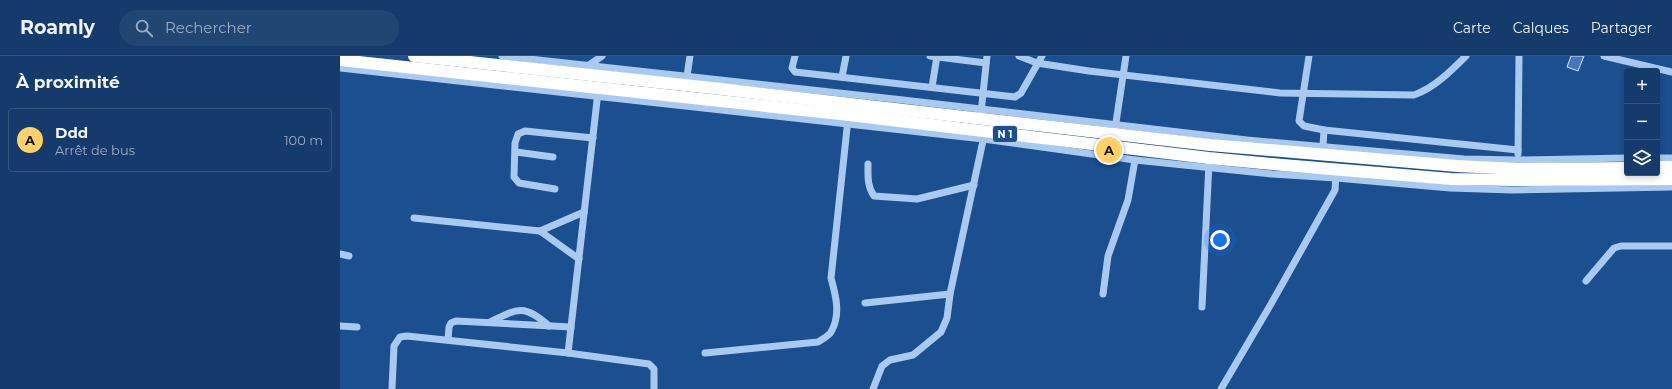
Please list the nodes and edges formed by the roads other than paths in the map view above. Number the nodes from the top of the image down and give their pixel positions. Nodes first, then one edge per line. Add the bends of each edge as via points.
1 (414, 56) edge
2 (502, 56) edge
3 (602, 56) edge
4 (690, 56) edge
5 (795, 56) edge
6 (846, 56) edge
7 (935, 56) edge
8 (1019, 56) edge
9 (1042, 56) edge
10 (1126, 56) edge
11 (1309, 56) edge
12 (1466, 56) edge
13 (1519, 56) edge
14 (1604, 56) edge
15 (340, 60) edge
16 (987, 60) edge
17 (1038, 63) junction
18 (589, 65) junction
19 (340, 68) edge
20 (1672, 72) edge
21 (687, 76) junction
22 (1123, 76) junction
23 (842, 77) junction
24 (712, 84) junction
25 (932, 87) junction
26 (598, 92) junction
27 (1304, 92) junction
28 (983, 93) junction
29 (848, 119) junction
30 (982, 125) junction
31 (1115, 130) junction
32 (1324, 130) junction
33 (593, 138) junction
34 (1246, 144) junction
35 (1323, 146) junction
36 (1518, 150) junction
37 (516, 152) junction
38 (553, 157) dead end
39 (1624, 158) edge
40 (1660, 158) edge
41 (1672, 158) edge
42 (1135, 160) junction
43 (1209, 162) junction
44 (868, 164) dead end
45 (1518, 165) junction
46 (1660, 167) edge
47 (1672, 167) edge
48 (1624, 168) edge
49 (1336, 173) junction
50 (1672, 179) edge
51 (974, 185) junction
52 (1512, 185) junction
53 (1672, 187) edge
54 (555, 189) dead end
55 (584, 212) junction
56 (414, 218) dead end
57 (540, 231) junction
58 (1672, 246) edge
59 (340, 254) edge
60 (349, 256) dead end
61 (579, 259) junction
62 (1586, 280) dead end
63 (950, 294) junction
64 (1104, 294) dead end
65 (865, 303) dead end
66 (1202, 307) dead end
67 (490, 322) junction
68 (340, 326) edge
69 (549, 326) junction
70 (357, 327) dead end
71 (571, 327) junction
72 (448, 340) junction
73 (568, 353) junction
74 (705, 353) dead end
75 (392, 389) edge
76 (654, 389) edge
77 (873, 389) edge
78 (1221, 389) edge

1 - 24 highway, N 1
2 - 18 street
3 - 18 street
4 - 21 street
5 - 23 street via 792,68 795,72
6 - 23 street
7 - 16 street
7 - 25 street
8 - 17 street
9 - 17 street
10 - 22 street
11 - 27 street
12 - 27 street via 1450,72 1424,91 1414,95
13 - 36 street
14 - 20 street
15 - 26 highway, N 1
16 - 28 street
17 - 22 street
17 - 28 street via 1019,95 1015,97
18 - 21 street
19 - 26 street
21 - 24 street
22 - 27 street via 1280,93
22 - 31 street
23 - 25 street
24 - 30 highway, N 1
25 - 28 street
26 - 29 highway, N 1
26 - 33 street
27 - 32 street via 1300,124
28 - 30 street
29 - 30 highway, N 1
29 - 74 street via 830,278 836,295 837,314 830,333 818,342
30 - 31 highway, N 1
30 - 42 street
30 - 43 highway, N 1
30 - 51 street
31 - 34 highway, N 1
32 - 35 street
32 - 36 street
33 - 37 street via 525,131 518,134
33 - 55 street
34 - 35 street
34 - 45 highway, N 1 via 1457,166
35 - 45 street
36 - 45 street
37 - 38 street
37 - 54 street via 514,177 519,184
39 - 45 street
40 - 41 street
42 - 43 street
42 - 64 street via 1128,200 1108,256
43 - 49 highway, N 1
43 - 66 street
44 - 51 street via 868,182 874,196 917,199
45 - 48 highway, N 1
46 - 47 highway
49 - 52 highway, N 1 via 1450,183
49 - 78 street via 1335,190
50 - 52 highway, N 1
51 - 63 street
52 - 53 street
55 - 57 street
55 - 61 street
56 - 57 street
57 - 61 street
58 - 62 street via 1614,248
59 - 60 street
61 - 71 street
63 - 65 street
63 - 77 street via 947,318 941,332 913,355 890,360 882,366
67 - 69 street
67 - 69 street via 510,313 526,310
67 - 72 street via 451,323
68 - 70 street
69 - 71 street
71 - 73 street
72 - 73 street
72 - 75 street via 407,336 400,338 394,346
73 - 76 street via 648,364 654,369

